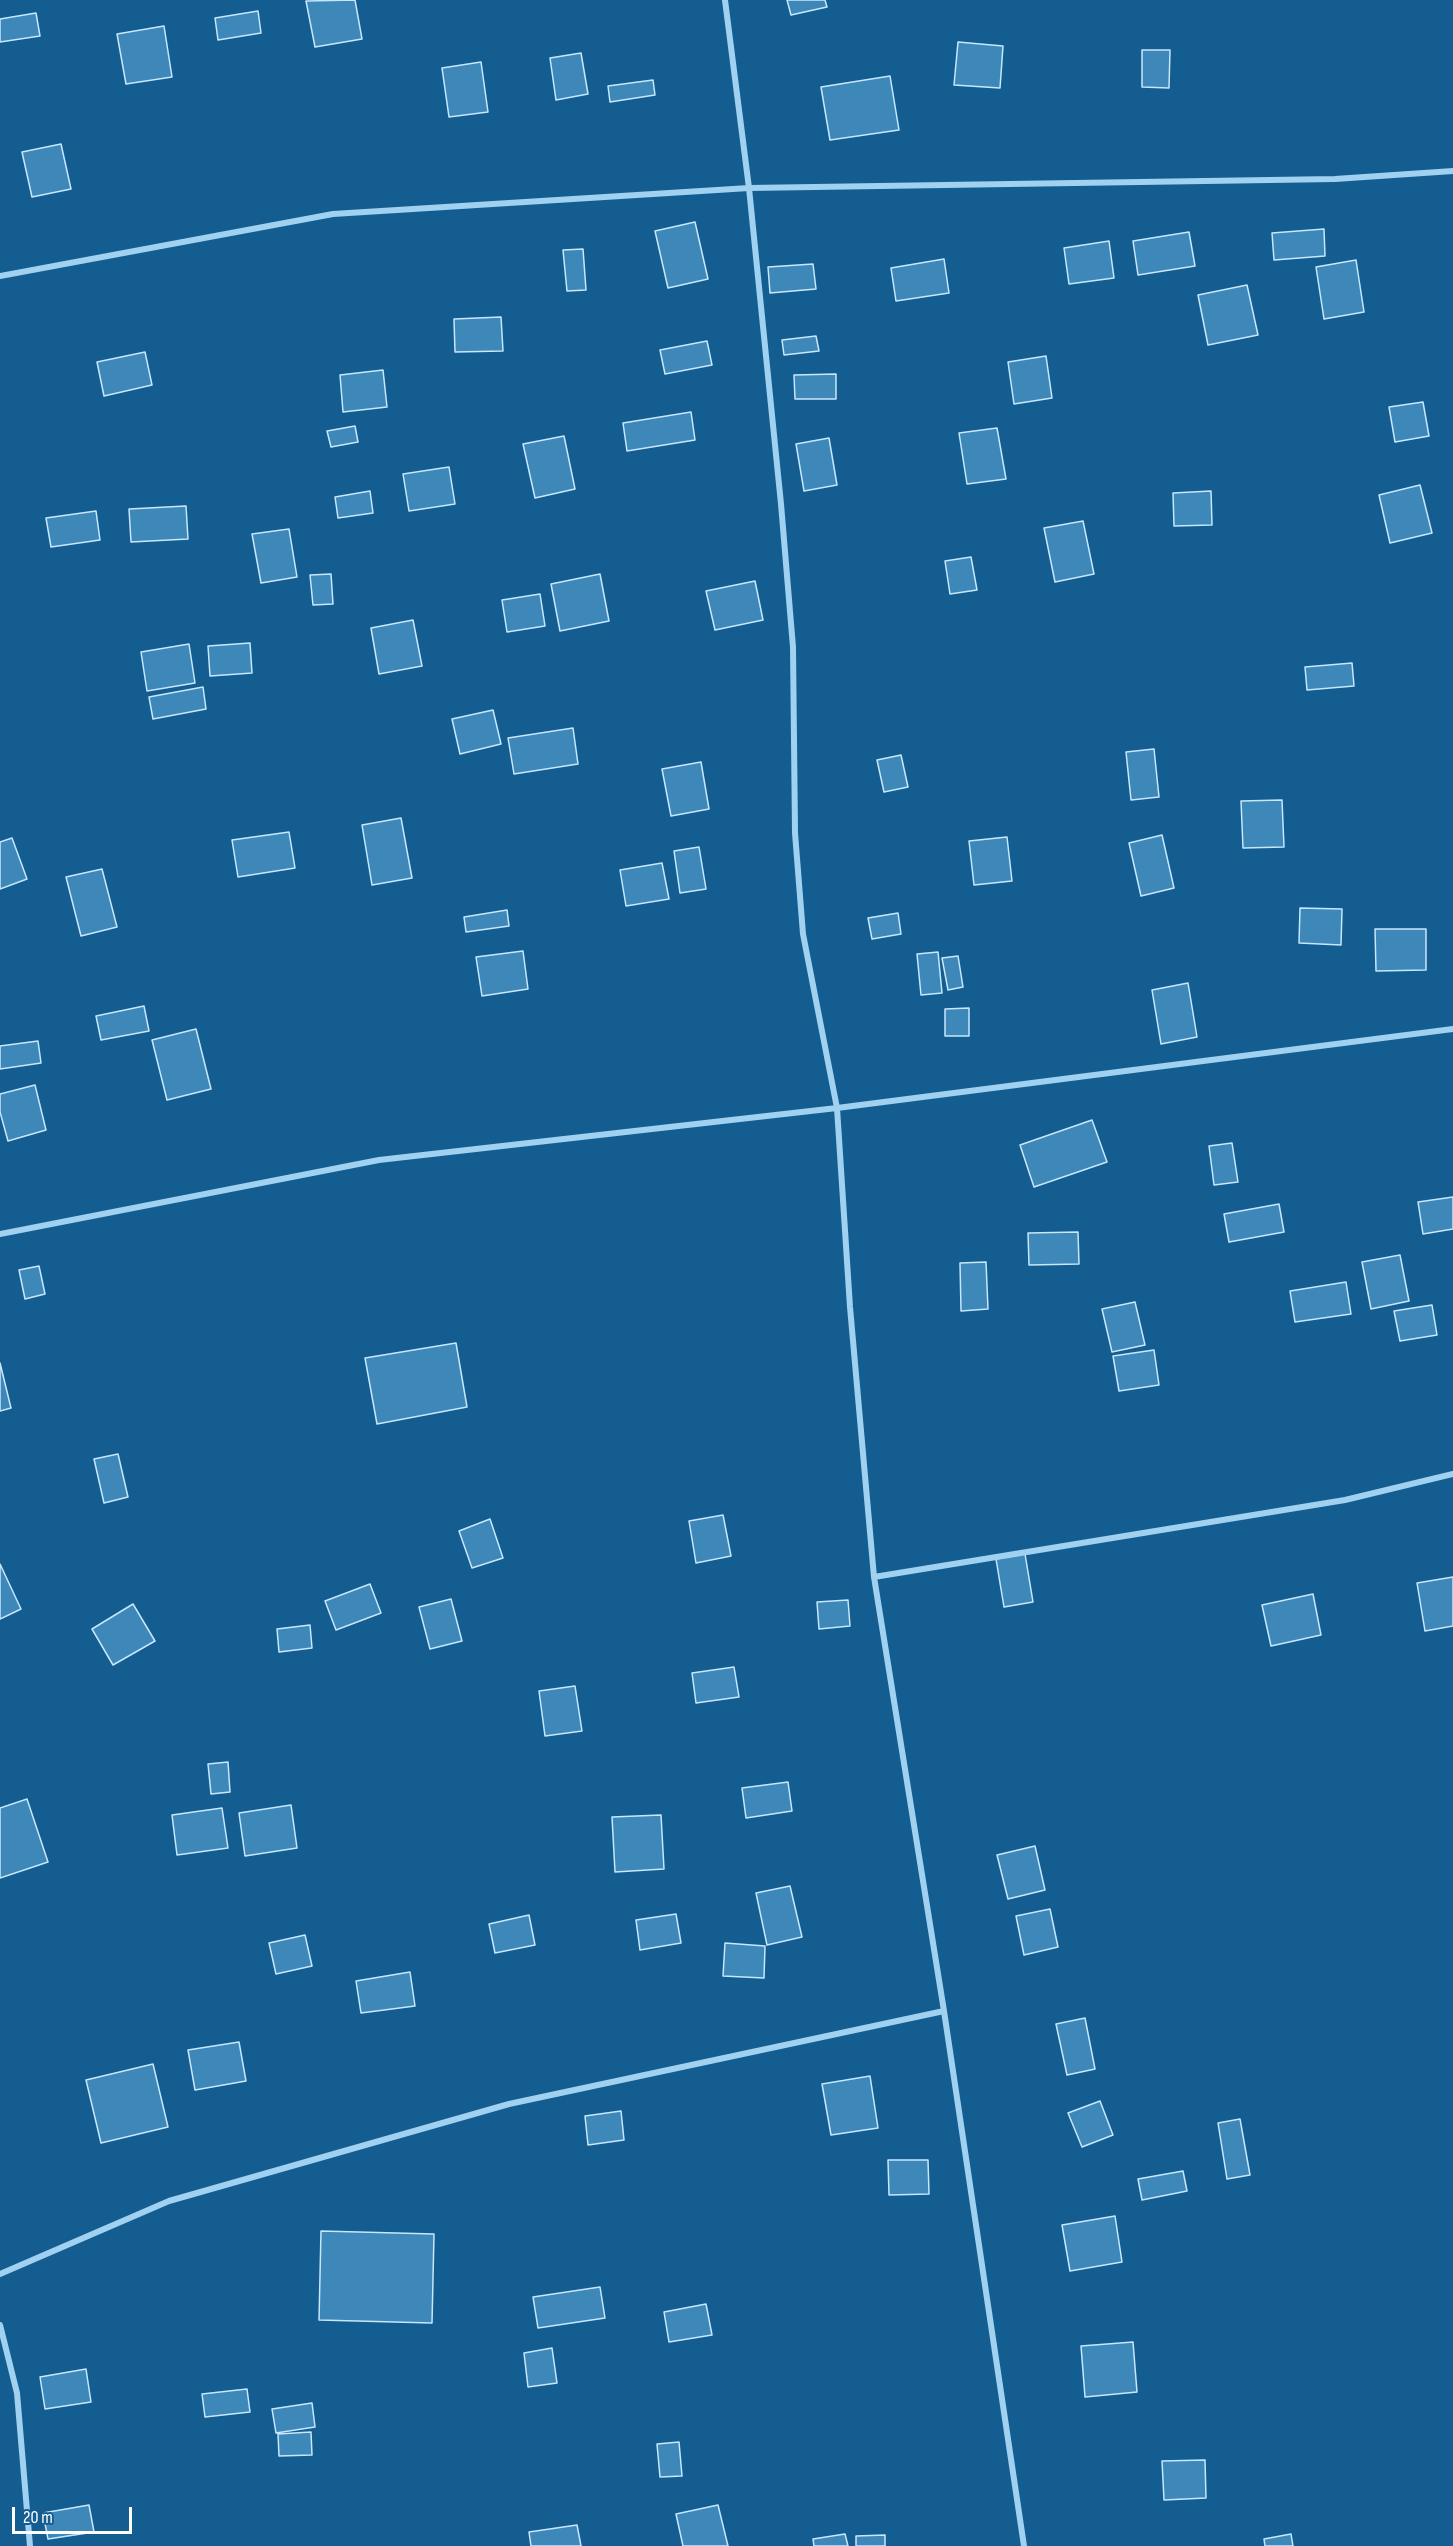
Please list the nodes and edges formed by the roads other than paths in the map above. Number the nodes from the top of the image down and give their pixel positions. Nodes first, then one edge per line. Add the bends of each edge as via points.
1 (725, 0) edge
2 (1453, 171) edge
3 (749, 188) junction
4 (0, 276) edge
5 (1453, 1029) edge
6 (837, 1108) junction
7 (0, 1234) edge
8 (1453, 1474) edge
9 (874, 1577) junction
10 (944, 2011) junction
11 (0, 2274) edge
12 (0, 2325) edge
13 (30, 2546) edge
14 (1024, 2546) edge

1 - 3 street
2 - 3 street via 1335,179
3 - 4 street via 333,214
3 - 6 street via 793,647 795,833 803,934
5 - 6 street
6 - 7 street via 379,1160
6 - 9 street
8 - 9 street via 1345,1500
9 - 10 street
10 - 11 street via 509,2104 169,2201
10 - 14 street
12 - 13 street via 17,2393

